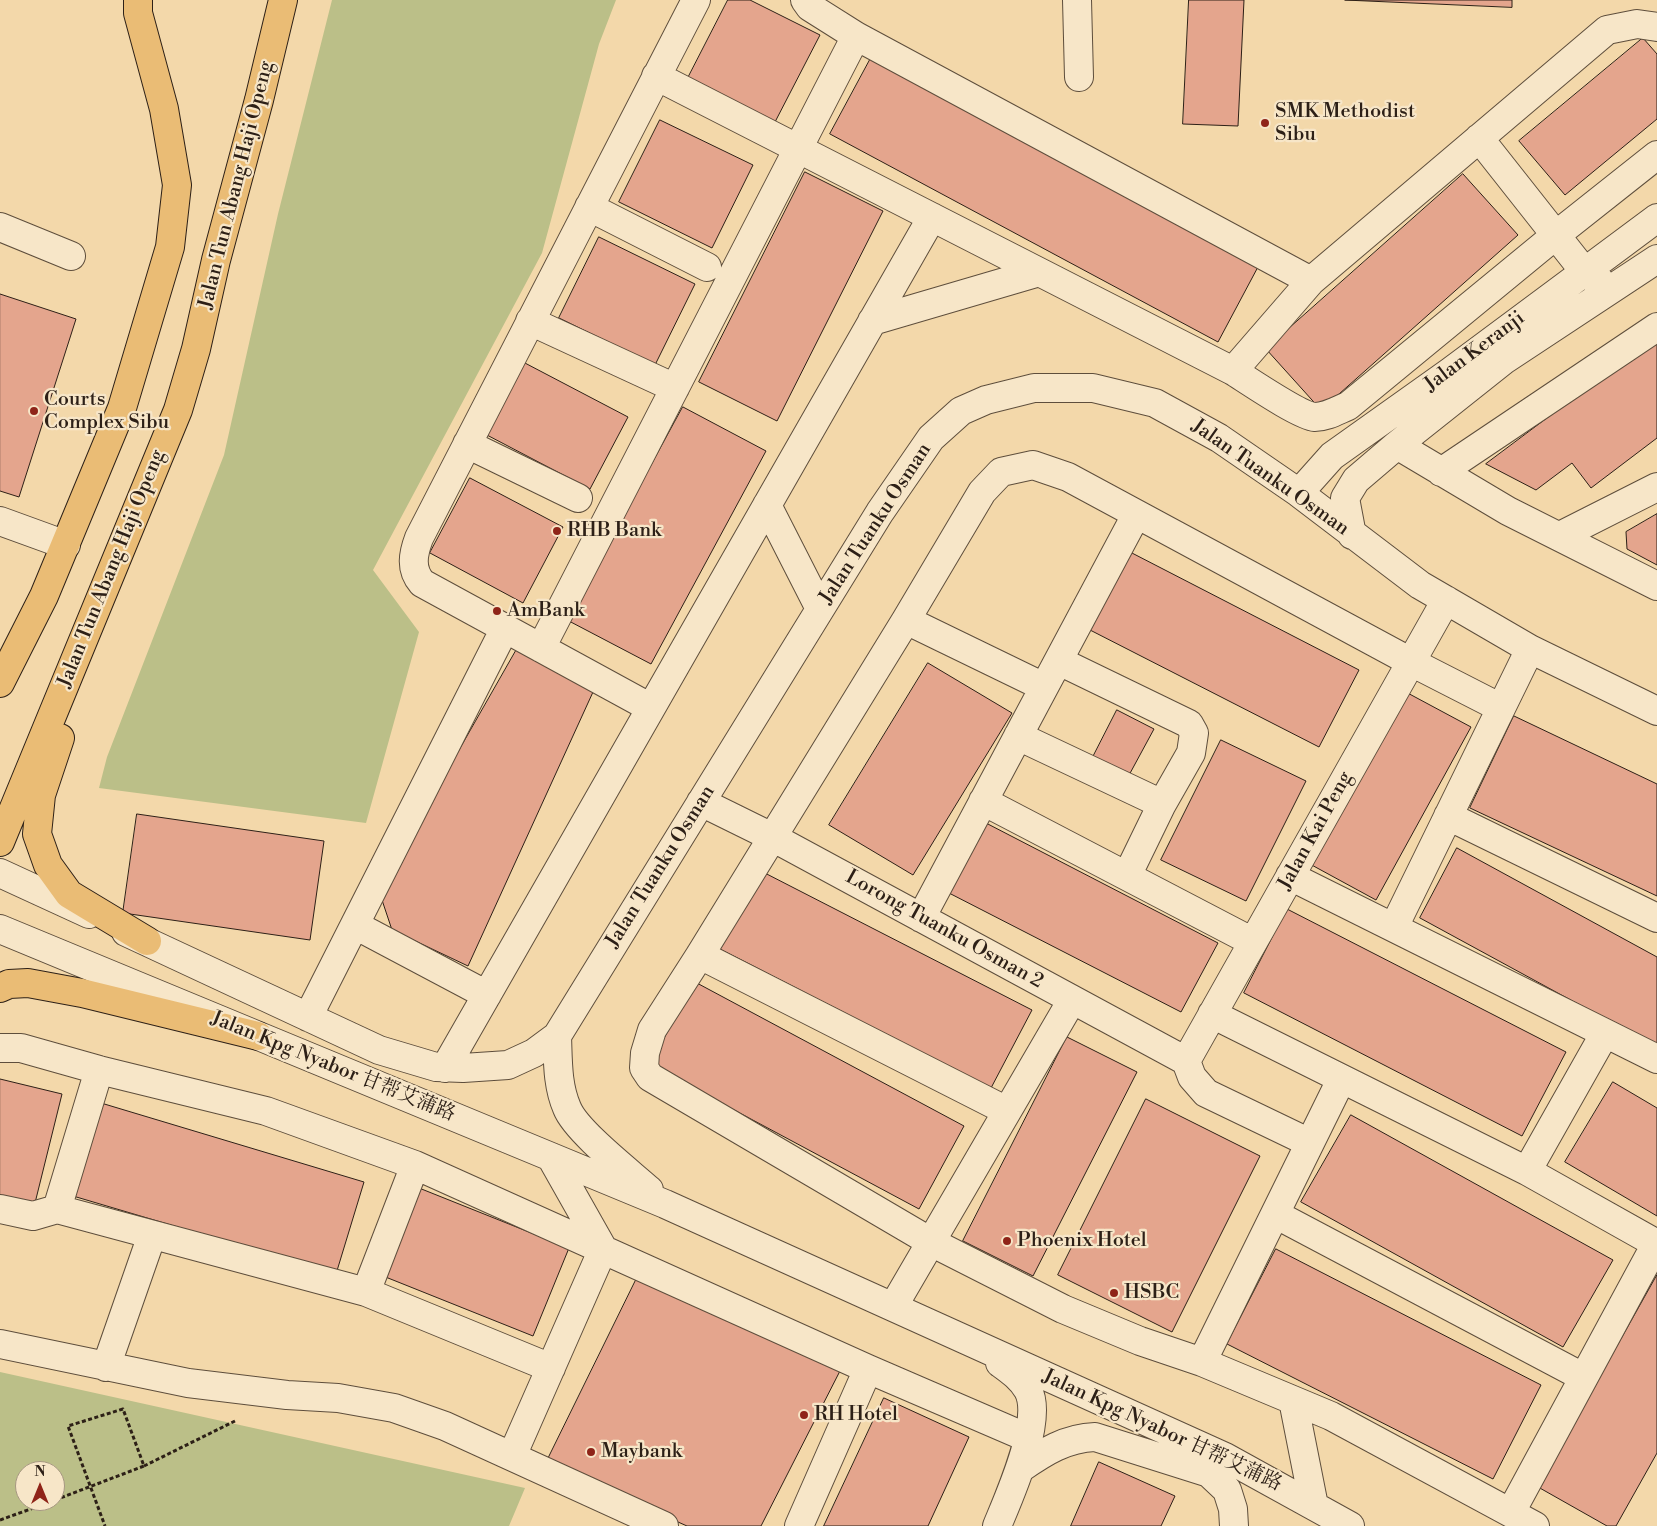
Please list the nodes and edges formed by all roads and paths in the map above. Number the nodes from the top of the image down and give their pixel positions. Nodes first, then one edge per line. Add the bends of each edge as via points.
1 (282, 0) edge
2 (696, 0) edge
3 (805, 0) edge
4 (1077, 0) edge
5 (134, 4) edge
6 (1657, 28) edge
7 (856, 36) junction
8 (656, 76) junction
9 (1079, 77) dead end
10 (1480, 138) junction
11 (798, 148) junction
12 (1657, 155) edge
13 (589, 207) junction
14 (932, 217) junction
15 (1657, 218) edge
16 (0, 227) edge
17 (1556, 235) junction
18 (1657, 255) edge
19 (71, 256) dead end
20 (1657, 260) edge
21 (707, 266) dead end
22 (1584, 271) junction
23 (1039, 272) junction
24 (1311, 281) junction
25 (530, 321) junction
26 (872, 321) junction
27 (1657, 327) edge
28 (1233, 371) junction
29 (675, 388) junction
30 (467, 444) junction
31 (1397, 445) junction
32 (1441, 472) junction
33 (1657, 487) edge
34 (1299, 492) junction
35 (578, 498) dead end
36 (768, 504) junction
37 (1136, 516) junction
38 (0, 521) edge
39 (133, 521) junction
40 (1352, 535) junction
41 (1560, 536) junction
42 (66, 545) junction
43 (1657, 586) edge
44 (44, 596) junction
45 (1446, 600) junction
46 (820, 609) junction
47 (906, 620) junction
48 (505, 628) junction
49 (541, 648) junction
50 (1530, 649) junction
51 (0, 660) edge
52 (1059, 661) junction
53 (1411, 662) junction
54 (0, 683) edge
55 (1044, 687) junction
56 (651, 708) junction
57 (1502, 708) junction
58 (1657, 711) edge
59 (1018, 736) junction
60 (983, 801) junction
61 (701, 802) junction
62 (1162, 804) junction
63 (1448, 816) junction
64 (772, 837) junction
65 (0, 842) edge
66 (0, 873) edge
67 (1127, 876) junction
68 (1290, 876) junction
69 (921, 918) junction
70 (1657, 918) edge
71 (355, 925) junction
72 (1394, 927) junction
73 (0, 929) edge
74 (147, 942) junction
75 (1253, 942) junction
76 (700, 955) junction
77 (0, 988) edge
78 (487, 995) junction
79 (1072, 1000) junction
80 (1212, 1014) junction
81 (308, 1017) junction
82 (1605, 1033) junction
83 (258, 1036) junction
84 (557, 1036) junction
85 (0, 1048) edge
86 (1657, 1059) edge
87 (1186, 1061) junction
88 (445, 1068) junction
89 (99, 1070) junction
90 (1341, 1080) junction
91 (1007, 1111) junction
92 (1310, 1143) junction
93 (551, 1157) junction
94 (415, 1165) junction
95 (1527, 1171) junction
96 (665, 1204) junction
97 (0, 1209) edge
98 (57, 1209) junction
99 (1275, 1214) junction
100 (152, 1235) junction
101 (931, 1242) junction
102 (1656, 1244) edge
103 (603, 1249) junction
104 (366, 1292) junction
105 (893, 1307) junction
106 (972, 1342) junction
107 (0, 1344) edge
108 (1202, 1362) junction
109 (106, 1367) junction
110 (551, 1368) junction
111 (868, 1369) junction
112 (1583, 1377) junction
113 (1293, 1400) junction
114 (242, 1417) dead end
115 (1028, 1438) junction
116 (512, 1456) junction
117 (144, 1466) junction
118 (1020, 1468) junction
119 (91, 1487) junction
120 (65, 1497) edge
121 (26, 1511) edge
122 (1511, 1512) junction
123 (1316, 1519) edge
124 (0, 1520) edge
125 (105, 1526) edge
126 (664, 1526) edge
127 (799, 1526) edge
128 (997, 1526) edge
129 (1234, 1526) edge
130 (1350, 1526) edge
131 (1535, 1526) edge

1 - 39 main road, Jalan Tun Abang Haji Openg via 196,349 178,410
2 - 8 street
3 - 7 street via 810,7
4 - 9 street
5 - 42 main road via 164,109 177,185 170,247 122,408
6 - 10 street via 1637,24 1607,30
7 - 11 street
7 - 24 street
8 - 11 street
8 - 13 street
10 - 17 street
10 - 24 street
11 - 14 street
11 - 29 street
12 - 17 street
13 - 21 street
13 - 25 street
14 - 23 street
14 - 26 street
15 - 22 street, Jalan Keranji
16 - 19 street
17 - 22 street
17 - 28 street via 1348,406 1329,415 1314,417 1301,412
18 - 22 street via 1607,280 1595,280
20 - 31 street, Jalan Keranji via 1504,360
22 - 34 street, Jalan Keranji via 1332,456
23 - 26 street
23 - 28 street
24 - 28 street
25 - 29 street
25 - 30 street
26 - 36 street
27 - 32 street
29 - 49 street
30 - 35 street
30 - 48 street via 418,538 413,554 414,567 422,583
31 - 32 street
31 - 40 street, Jalan Keranji via 1356,480 1345,498
32 - 41 street via 1508,511
33 - 41 street
34 - 40 street, Jalan Tuanku Osman
34 - 46 street, Jalan Tuanku Osman via 1218,438 1155,403 1093,388 1034,388 986,400 961,411 932,438 885,505
36 - 46 street
36 - 56 street
37 - 47 street via 1068,478 1033,465 1001,472 982,492
37 - 52 street
37 - 53 street
38 - 42 street
39 - 65 main road, Jalan Tun Abang Haji Openg
39 - 74 main road via 41,795 37,834 48,866 69,894
40 - 45 street, Jalan Tuanku Osman
41 - 43 street
42 - 44 main road
44 - 51 main road
44 - 54 main road
45 - 50 street, Jalan Tuanku Osman
45 - 53 street, Jalan Kai Peng
46 - 61 street, Jalan Tuanku Osman
47 - 55 street
47 - 64 street
48 - 49 street
48 - 71 street
49 - 56 street
50 - 57 street
50 - 58 street, Jalan Tuanku Osman
52 - 55 street
52 - 62 street via 1189,724 1194,733 1191,753
53 - 57 street
53 - 68 street, Jalan Kai Peng
55 - 59 street
56 - 78 street
57 - 63 street
59 - 60 street
59 - 62 street
60 - 67 street
60 - 69 street
61 - 64 street, Lorong Tuanku Osman 2
61 - 84 street, Jalan Tuanku Osman
62 - 67 street
63 - 70 street
63 - 72 street
64 - 69 street, Lorong Tuanku Osman 2
64 - 76 street
66 - 74 street, Jalan Kpg Nyabor 甘帮艾蒲路
67 - 75 street
68 - 72 street
68 - 75 street, Jalan Kai Peng
69 - 79 street, Lorong Tuanku Osman 2
71 - 78 street
71 - 81 street
72 - 82 street
73 - 83 street, Jalan Kpg Nyabor 甘帮艾蒲路
74 - 81 street, Jalan Kpg Nyabor 甘帮艾蒲路
75 - 80 street, Jalan Kai Peng
76 - 91 street
76 - 101 street via 652,1030 644,1068 650,1077
77 - 83 main road via 28,983 82,993
78 - 88 street
79 - 87 street, Lorong Tuanku Osman 2
79 - 91 street
80 - 87 street, Jalan Kai Peng
80 - 90 street
81 - 88 street, Jalan Kpg Nyabor 甘帮艾蒲路 via 379,1050
82 - 86 street
82 - 95 street
83 - 93 street, Jalan Kpg Nyabor 甘帮艾蒲路
84 - 88 street, Jalan Kpg Nyabor 甘帮艾蒲路 via 534,1054 508,1065
84 - 96 street, Jalan Kpg Nyabor 甘帮艾蒲路 via 559,1078 567,1111 585,1133
85 - 89 street via 21,1048
87 - 92 street via 1192,1077 1206,1093
89 - 94 street via 266,1111
89 - 98 street
90 - 92 street
90 - 95 street
91 - 101 street
92 - 99 street
93 - 96 street, Jalan Kpg Nyabor 甘帮艾蒲路
93 - 103 street
94 - 103 street
94 - 104 street
95 - 102 street
96 - 105 street, Jalan Kpg Nyabor 甘帮艾蒲路
97 - 98 street via 33,1216
98 - 100 street
99 - 108 street
99 - 112 street
100 - 104 street
100 - 109 street
101 - 105 street
101 - 108 street via 1064,1309 1140,1341
102 - 112 street
103 - 110 street
103 - 111 street
104 - 110 street
105 - 106 street, Jalan Kpg Nyabor 甘帮艾蒲路
106 - 115 street, Jalan Kpg Nyabor 甘帮艾蒲路 via 1016,1375 1028,1391 1032,1404
106 - 123 street, Jalan Kpg Nyabor 甘帮艾蒲路 via 1225,1457
107 - 109 street
108 - 113 street
109 - 116 street via 188,1383 338,1398 394,1408 445,1426
110 - 116 street
111 - 115 street
111 - 127 street
112 - 122 street
113 - 122 street via 1331,1416
113 - 123 street
114 - 117 path
115 - 118 street, Jalan Kpg Nyabor 甘帮艾蒲路
116 - 126 street
117 - 119 path
117 - 119 path via 123,1409 68,1426
118 - 128 street, Jalan Kpg Nyabor 甘帮艾蒲路
118 - 129 street via 1052,1447 1082,1437 1095,1437 1209,1473 1228,1490
119 - 120 path
119 - 125 path
121 - 124 path
122 - 131 street
123 - 130 street, Jalan Kpg Nyabor 甘帮艾蒲路

